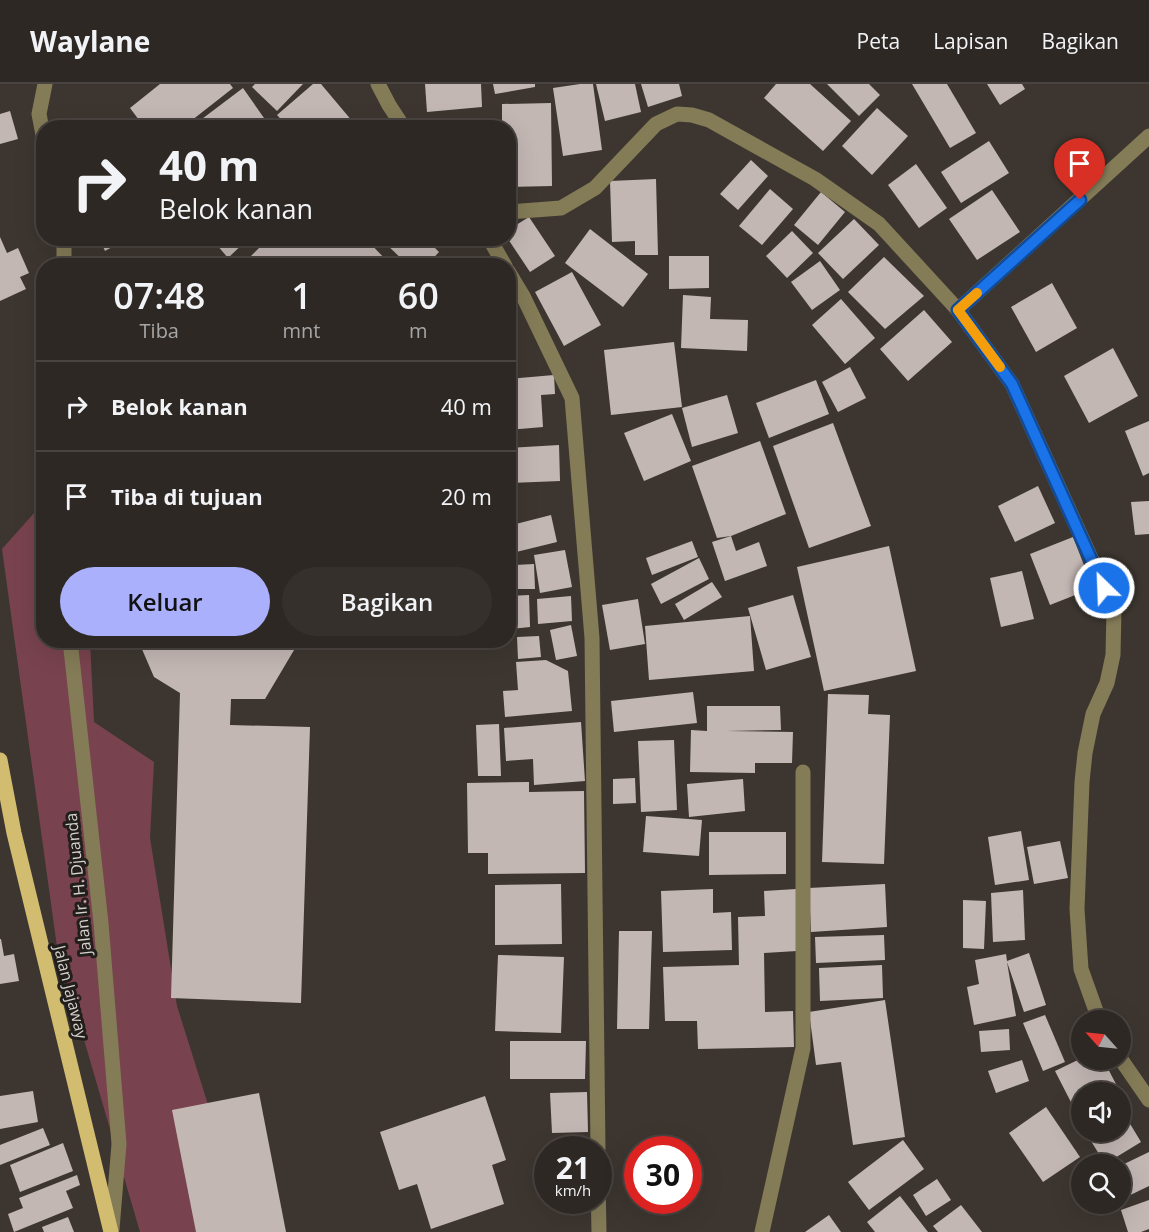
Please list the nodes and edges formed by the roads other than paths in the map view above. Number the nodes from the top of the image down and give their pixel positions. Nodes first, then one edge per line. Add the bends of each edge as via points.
1 (45, 84) edge
2 (378, 84) edge
3 (40, 120) edge
4 (399, 120) edge
5 (1149, 136) edge
6 (516, 211) edge
7 (516, 284) edge
8 (958, 310) junction
9 (71, 648) edge
10 (0, 760) edge
11 (803, 772) dead end
12 (1096, 1010) edge
13 (1128, 1070) edge
14 (1149, 1100) edge
15 (598, 1136) edge
16 (599, 1214) edge
17 (112, 1232) edge
18 (599, 1232) edge
19 (762, 1232) edge

1 - 3 street
2 - 4 street
5 - 8 street
6 - 8 street via 561,208 595,188 656,124 677,114 692,115 710,120 815,179 879,224
7 - 15 street via 572,398 592,638
8 - 12 street via 1012,384 1113,609 1113,655 1107,684 1093,714 1082,782 1077,909 1081,969
9 - 17 street, Jalan Ir. H. Djuanda via 101,923 119,1144
10 - 17 main road, Jalan Jajaway via 14,833
11 - 19 street via 803,1048
13 - 14 street
16 - 18 street

